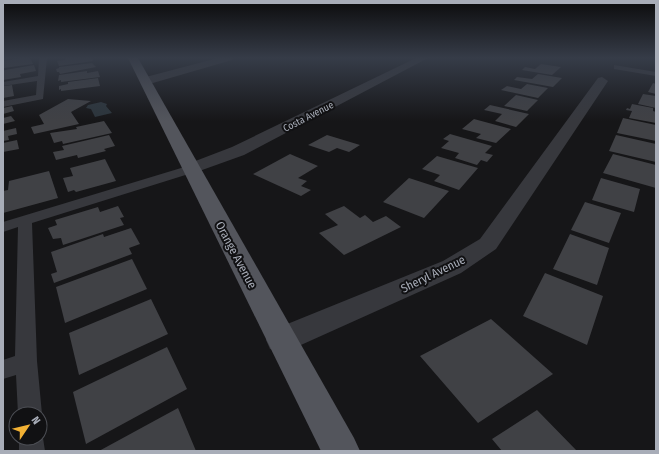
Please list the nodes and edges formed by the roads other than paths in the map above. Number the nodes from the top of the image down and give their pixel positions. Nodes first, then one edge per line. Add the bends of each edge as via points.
1 (34, 79) edge
2 (42, 79) edge
3 (152, 79) edge
4 (382, 79) edge
5 (605, 79) edge
6 (146, 81) joint
7 (3, 84) edge
8 (3, 104) edge
9 (191, 169) junction
10 (25, 221) junction
11 (3, 227) edge
12 (281, 340) junction
13 (26, 361) junction
14 (3, 370) edge
15 (29, 406) edge
16 (341, 451) edge

1 - 7 lane
2 - 8 lane via 40,98
3 - 6 street
4 - 9 street, Costa Avenue via 238,151
5 - 12 street, Sheryl Avenue via 488,244 452,267
6 - 9 main road, Orange Avenue
9 - 10 lane
9 - 12 main road, Orange Avenue
10 - 11 lane
10 - 13 lane
12 - 16 main road, Orange Avenue
13 - 14 lane
13 - 15 lane

